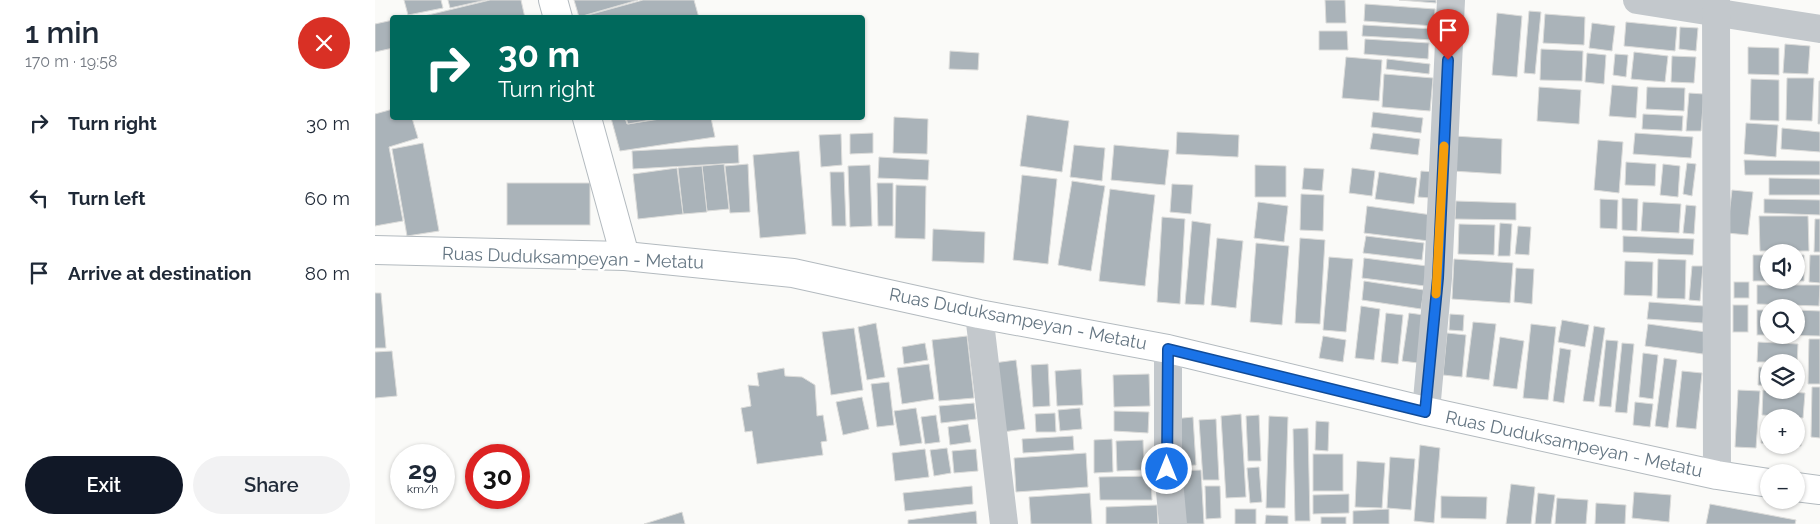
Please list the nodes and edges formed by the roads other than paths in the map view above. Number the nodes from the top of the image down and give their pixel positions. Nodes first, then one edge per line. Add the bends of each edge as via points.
1 (553, 0) edge
2 (1451, 0) edge
3 (1637, 0) edge
4 (1716, 6) edge
5 (557, 15) edge
6 (1820, 29) edge
7 (588, 120) edge
8 (375, 250) edge
9 (625, 256) junction
10 (979, 314) junction
11 (1168, 349) junction
12 (1425, 412) junction
13 (1717, 475) junction
14 (1760, 482) edge
15 (1805, 488) edge
16 (1820, 490) edge
17 (1004, 524) edge
18 (1173, 524) edge

1 - 5 main road
2 - 12 street via 1438,278
3 - 4 street
4 - 6 street
4 - 13 street
7 - 9 main road
8 - 9 main road, Ruas Duduksampeyan - Metatu
9 - 10 main road, Ruas Duduksampeyan - Metatu via 793,273
10 - 11 main road, Ruas Duduksampeyan - Metatu
10 - 17 street
11 - 12 main road, Ruas Duduksampeyan - Metatu
11 - 18 street via 1167,469
12 - 13 main road, Ruas Duduksampeyan - Metatu
13 - 14 main road, Ruas Duduksampeyan - Metatu
15 - 16 main road

